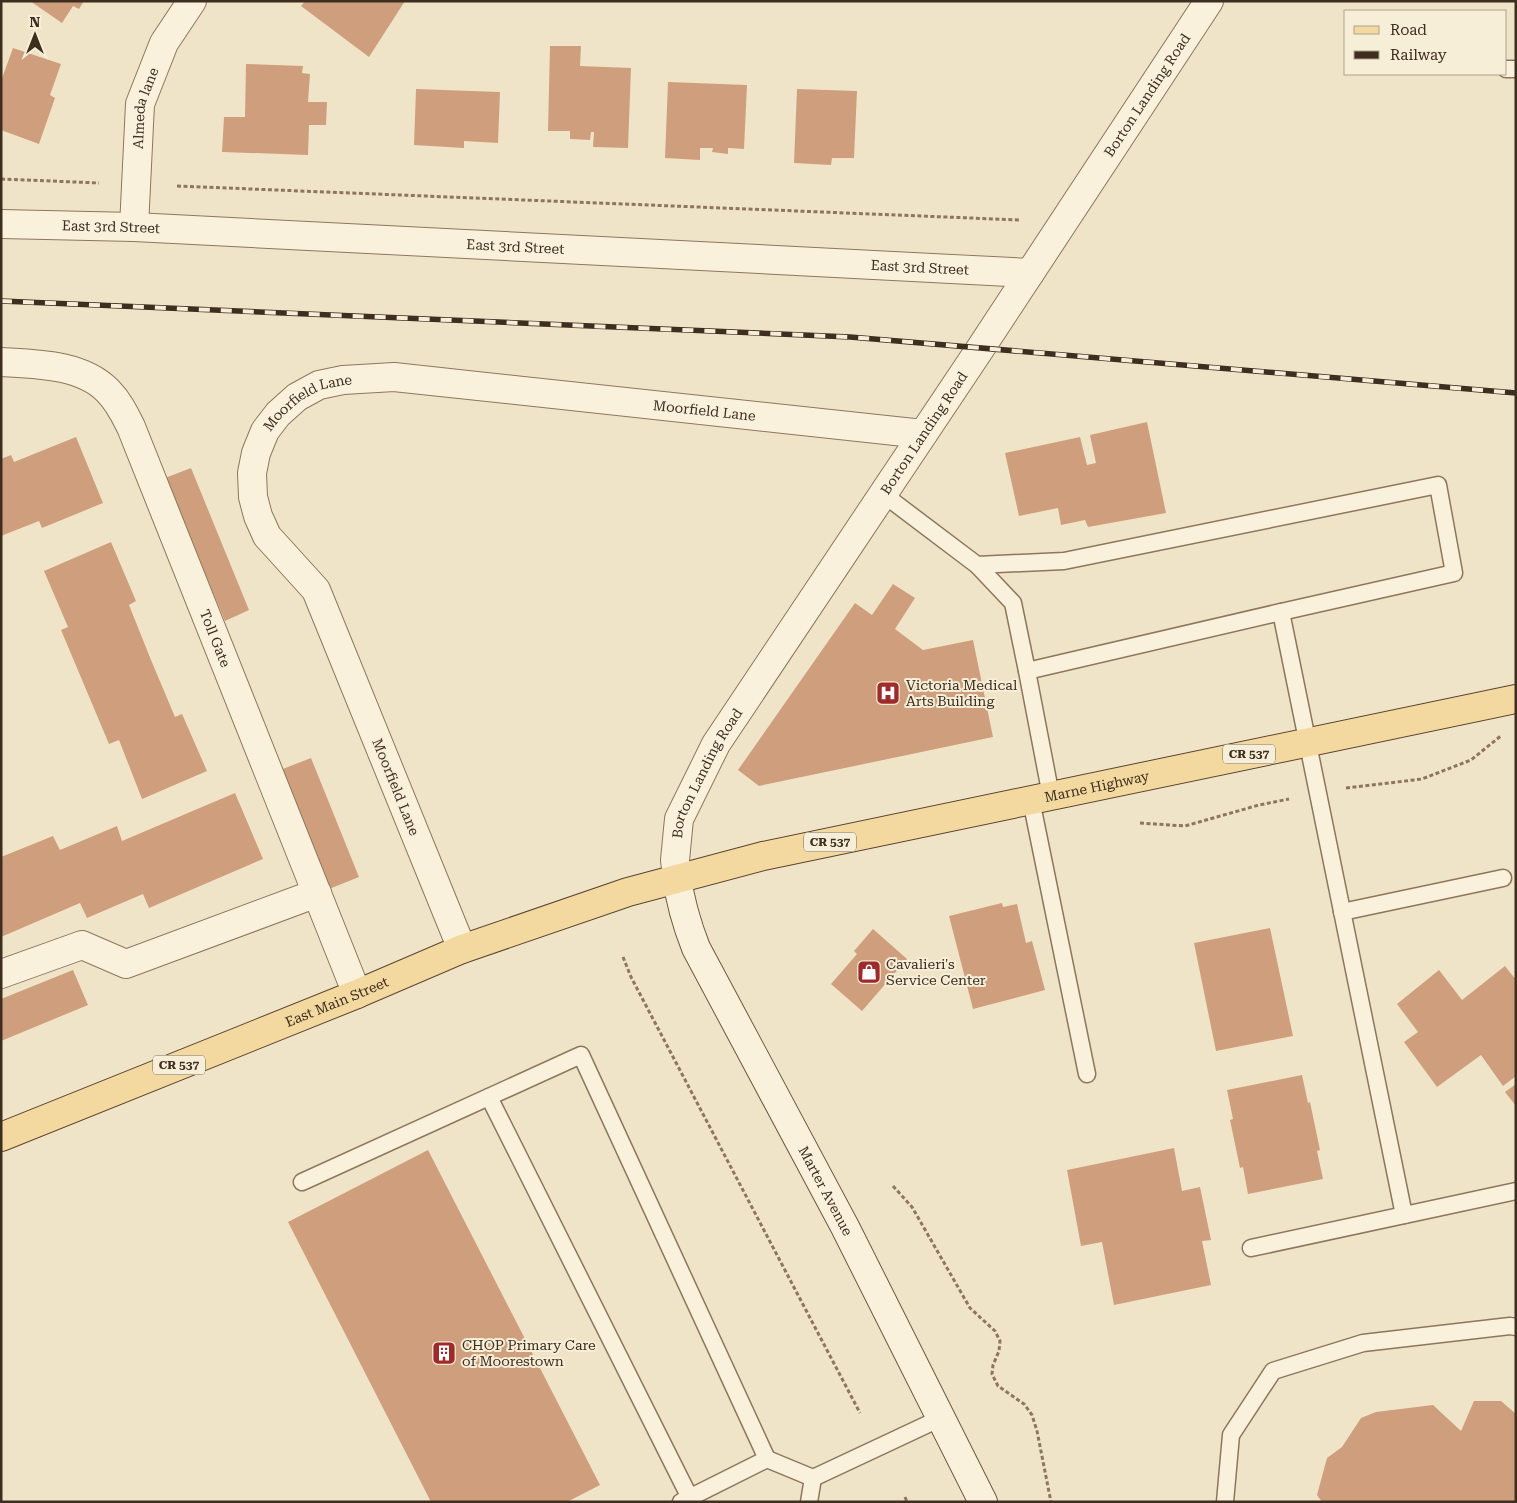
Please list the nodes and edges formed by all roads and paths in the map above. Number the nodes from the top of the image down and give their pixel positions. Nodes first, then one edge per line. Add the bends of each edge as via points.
1 (192, 1) edge
2 (1209, 1) edge
3 (1, 179) edge
4 (99, 183) dead end
5 (177, 186) dead end
6 (1020, 220) dead end
7 (1, 224) edge
8 (134, 227) junction
9 (1030, 273) junction
10 (1, 362) edge
11 (923, 434) junction
12 (883, 494) junction
13 (977, 565) junction
14 (1281, 612) junction
15 (1027, 671) junction
16 (1516, 699) edge
17 (1508, 729) dead end
18 (1307, 742) junction
19 (1346, 788) dead end
20 (1041, 798) junction
21 (1289, 799) dead end
22 (1140, 823) dead end
23 (678, 877) junction
24 (1503, 878) dead end
25 (317, 894) junction
26 (1342, 912) junction
27 (462, 949) junction
28 (622, 957) dead end
29 (1, 974) edge
30 (357, 994) junction
31 (1087, 1074) dead end
32 (488, 1097) junction
33 (1, 1137) edge
34 (302, 1182) dead end
35 (893, 1186) dead end
36 (1516, 1192) edge
37 (1404, 1215) junction
38 (1251, 1248) dead end
39 (1516, 1327) edge
40 (860, 1413) dead end
41 (941, 1418) junction
42 (766, 1459) junction
43 (813, 1478) junction
44 (905, 1497) dead end
45 (685, 1500) edge
46 (809, 1502) edge
47 (908, 1502) edge
48 (983, 1502) edge
49 (1051, 1502) edge
50 (1224, 1502) edge

1 - 8 street, Almeda lane via 164,43 140,104
2 - 9 street, Borton Landing Road
3 - 4 path
5 - 6 path
7 - 8 street, East 3rd Street
8 - 9 street, East 3rd Street
9 - 11 street, Borton Landing Road
10 - 25 street, Toll Gate via 72,370 93,379 119,404 132,427
11 - 12 street, Borton Landing Road
11 - 27 street, Moorfield Lane via 394,378 343,380 319,385 297,397 278,414 265,431 252,473 258,516 267,536 316,590
12 - 13 lane
12 - 23 street, Borton Landing Road via 716,744 679,819 675,860
13 - 14 lane via 1064,561 1438,485 1454,573
13 - 15 lane via 1013,603
14 - 15 lane
14 - 18 lane
15 - 20 lane
16 - 18 main road, Marne Highway / CR 537
17 - 19 path via 1472,760 1422,779
18 - 20 main road, Marne Highway / CR 537
18 - 26 lane
20 - 23 main road, Marne Highway / CR 537
20 - 31 lane
21 - 22 path via 1185,826
23 - 27 main road, East Main Street / CR 537 via 588,904
23 - 41 street, Marter Avenue via 679,895 696,948 845,1227
24 - 26 lane
25 - 29 street via 126,964 82,945
25 - 30 street, Toll Gate
26 - 37 lane
27 - 30 main road, East Main Street / CR 537
28 - 40 path
30 - 33 main road, East Main Street / CR 537
32 - 34 lane
32 - 42 lane via 580,1055
32 - 45 lane
35 - 49 path via 912,1207 970,1308 995,1331 1000,1341 992,1374 998,1386 1024,1404 1032,1415
36 - 37 lane
37 - 38 lane
39 - 50 lane via 1363,1344 1273,1370 1231,1435
41 - 43 lane
41 - 48 street, Marter Avenue
42 - 43 lane
42 - 45 lane
43 - 46 lane
44 - 47 path

